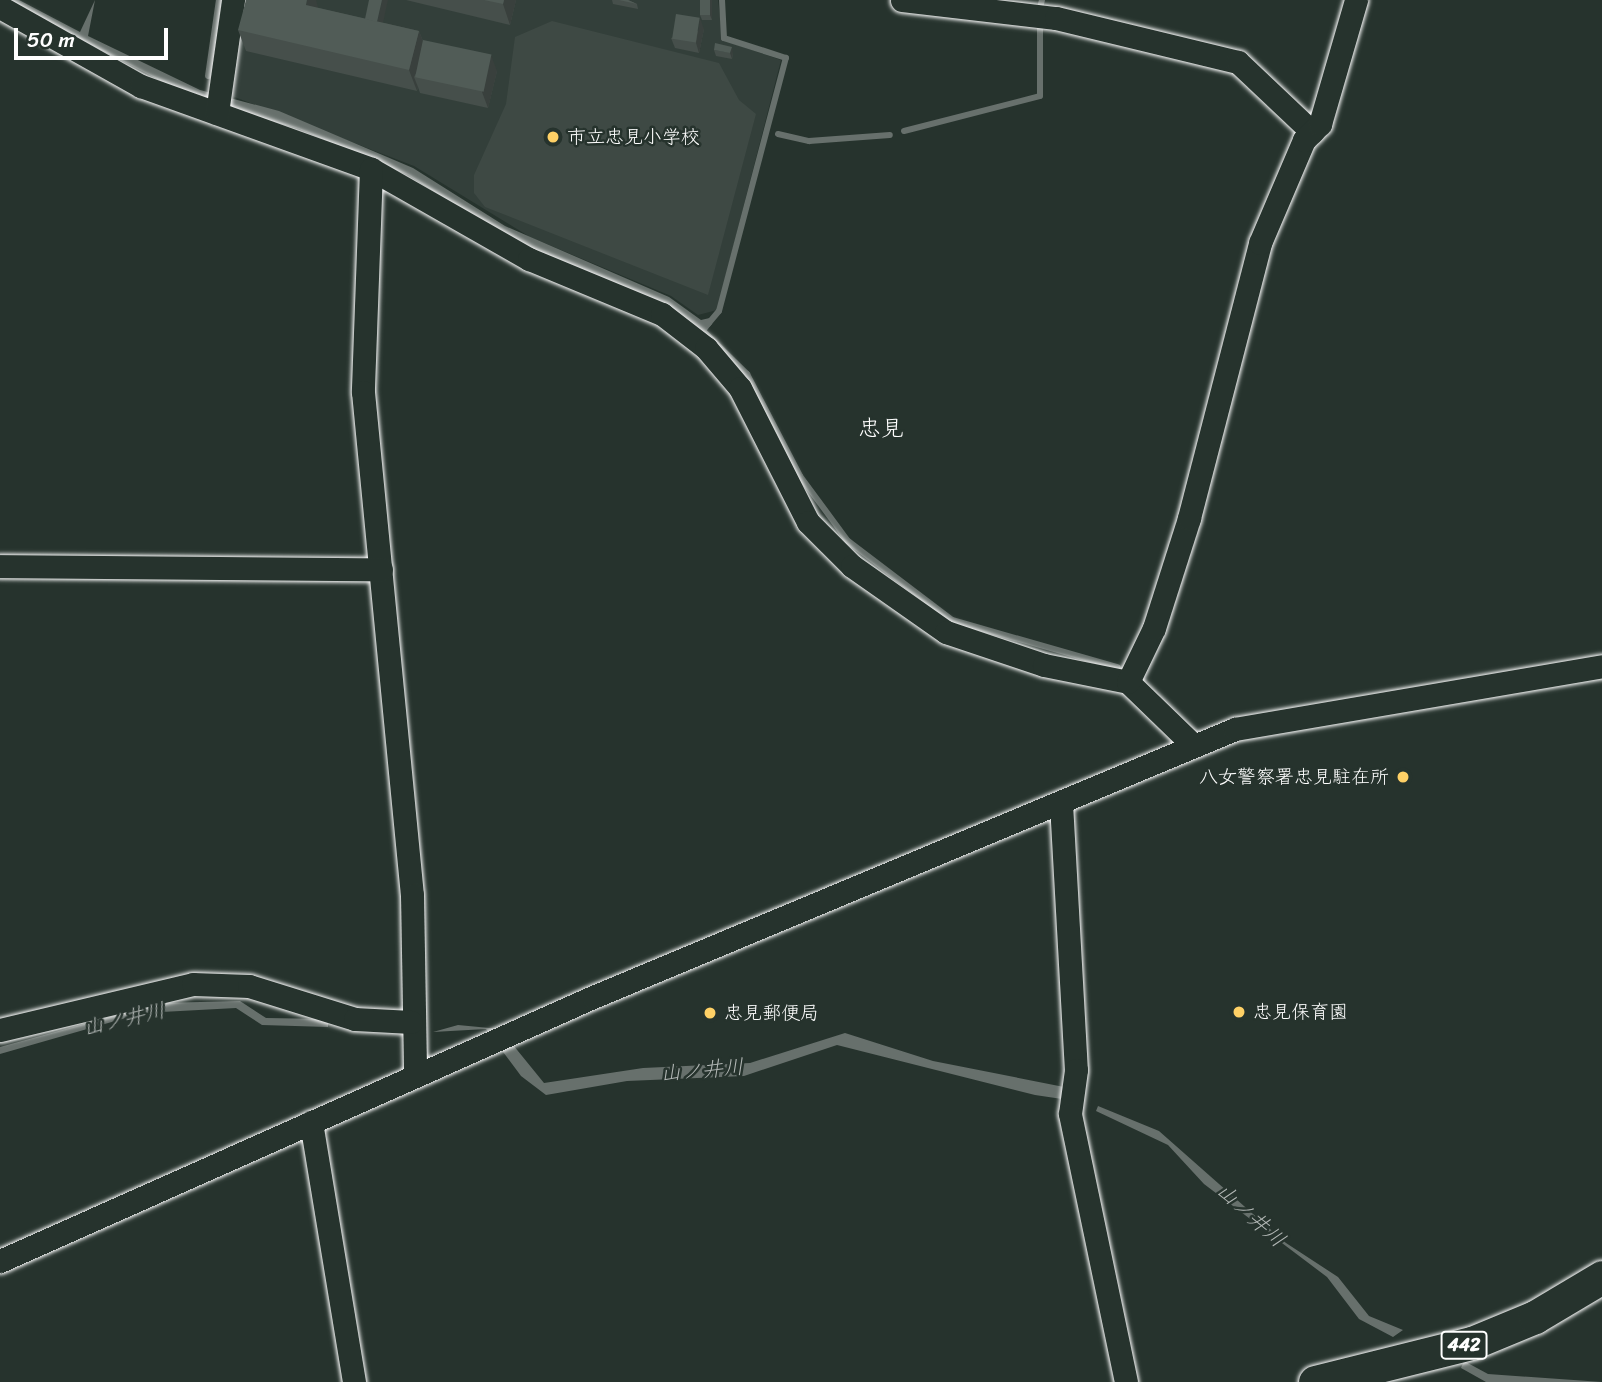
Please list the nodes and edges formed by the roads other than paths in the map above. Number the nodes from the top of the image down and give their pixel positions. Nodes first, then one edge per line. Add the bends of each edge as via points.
1 (233, 0) edge
2 (902, 0) edge
3 (1356, 0) edge
4 (0, 7) edge
5 (216, 113) junction
6 (1312, 132) junction
7 (371, 169) junction
8 (0, 566) edge
9 (381, 569) junction
10 (1602, 666) edge
11 (1128, 682) junction
12 (1193, 745) junction
13 (1062, 803) junction
14 (411, 1022) junction
15 (0, 1030) edge
16 (415, 1074) junction
17 (311, 1122) junction
18 (0, 1261) edge
19 (1602, 1277) edge
20 (354, 1382) edge
21 (1126, 1382) edge
22 (1315, 1382) edge

1 - 5 street
2 - 6 street via 1056,18 1238,62
3 - 6 street via 1337,76
4 - 5 street via 141,86
5 - 7 street
6 - 11 street via 1260,243 1189,518 1154,628
7 - 9 street via 360,328
7 - 11 street via 529,259 662,314 699,344 740,388 808,522 852,566 946,632 1044,664
8 - 9 street
9 - 14 street via 412,895
10 - 12 street via 1395,705 1268,720
11 - 12 street
12 - 13 street
13 - 16 street
13 - 21 street via 1076,1070 1070,1114
14 - 15 street via 355,1019 249,986 193,984
14 - 16 street
16 - 17 street
17 - 18 street
17 - 20 street
19 - 22 highway, 442 via 1535,1317 1472,1343

